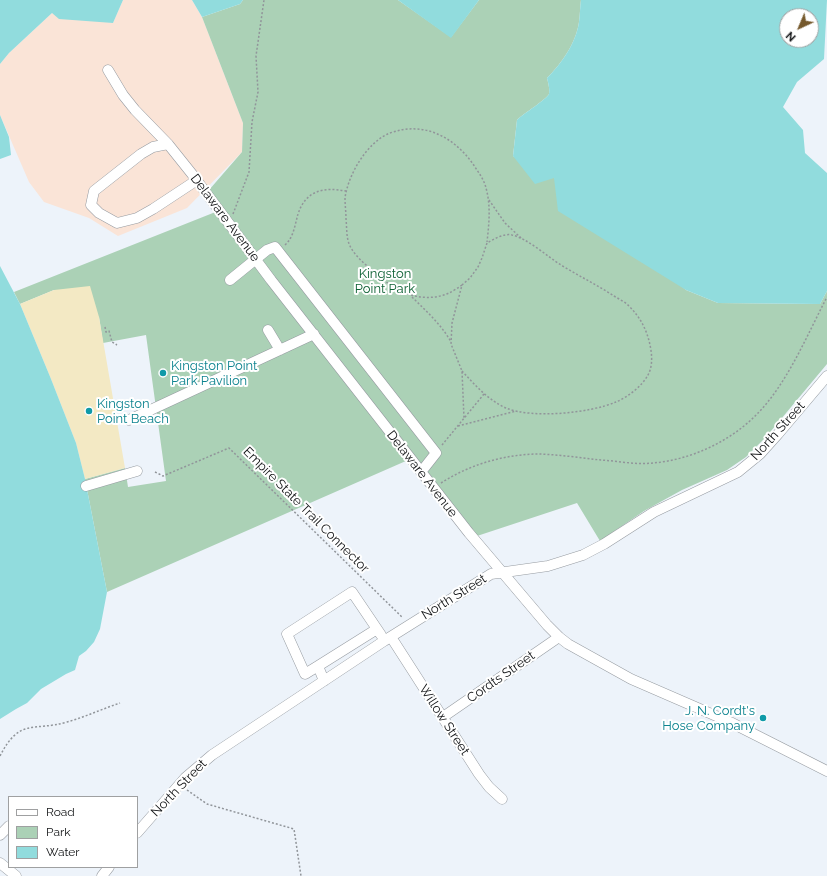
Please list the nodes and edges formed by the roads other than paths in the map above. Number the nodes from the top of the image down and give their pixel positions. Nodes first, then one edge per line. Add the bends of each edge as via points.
1 (108, 70) dead end
2 (168, 144) junction
3 (197, 180) junction
4 (256, 259) junction
5 (230, 280) dead end
6 (268, 330) dead end
7 (314, 334) junction
8 (280, 350) junction
9 (827, 376) edge
10 (129, 420) dead end
11 (137, 471) dead end
12 (421, 472) junction
13 (86, 486) dead end
14 (503, 572) junction
15 (377, 630) junction
16 (559, 637) junction
17 (388, 639) junction
18 (318, 666) junction
19 (324, 681) junction
20 (443, 717) junction
21 (827, 771) edge
22 (502, 799) dead end
23 (8, 827) edge
24 (138, 832) edge
25 (0, 836) edge
26 (0, 863) edge
27 (108, 868) edge
28 (16, 876) edge
29 (102, 876) edge

1 - 2 street, Delaware Avenue via 134,110
2 - 3 street, Delaware Avenue
2 - 3 street via 153,147 94,191 91,205 117,223 137,218
3 - 4 street, Delaware Avenue
4 - 5 street
4 - 7 street, Delaware Avenue
4 - 12 street via 275,247 436,453
6 - 8 street
7 - 8 street
7 - 12 street, Delaware Avenue
8 - 10 street
9 - 14 street, North Street via 774,439 738,472 654,512 583,555 548,566
11 - 13 street
12 - 14 street, Delaware Avenue via 468,533
14 - 16 street, Delaware Avenue via 546,625
14 - 17 street, North Street via 491,574
15 - 17 street, Willow Street
15 - 18 street
15 - 18 street, Willow Street via 352,592 287,634 305,674
16 - 20 street, Cordts Street
16 - 21 street, Delaware Avenue via 632,679 730,722
17 - 19 street, North Street
17 - 20 street, Willow Street
18 - 19 street
19 - 24 street, North Street via 196,767
20 - 22 street, Willow Street via 479,774
23 - 25 street
26 - 28 street
27 - 29 street

